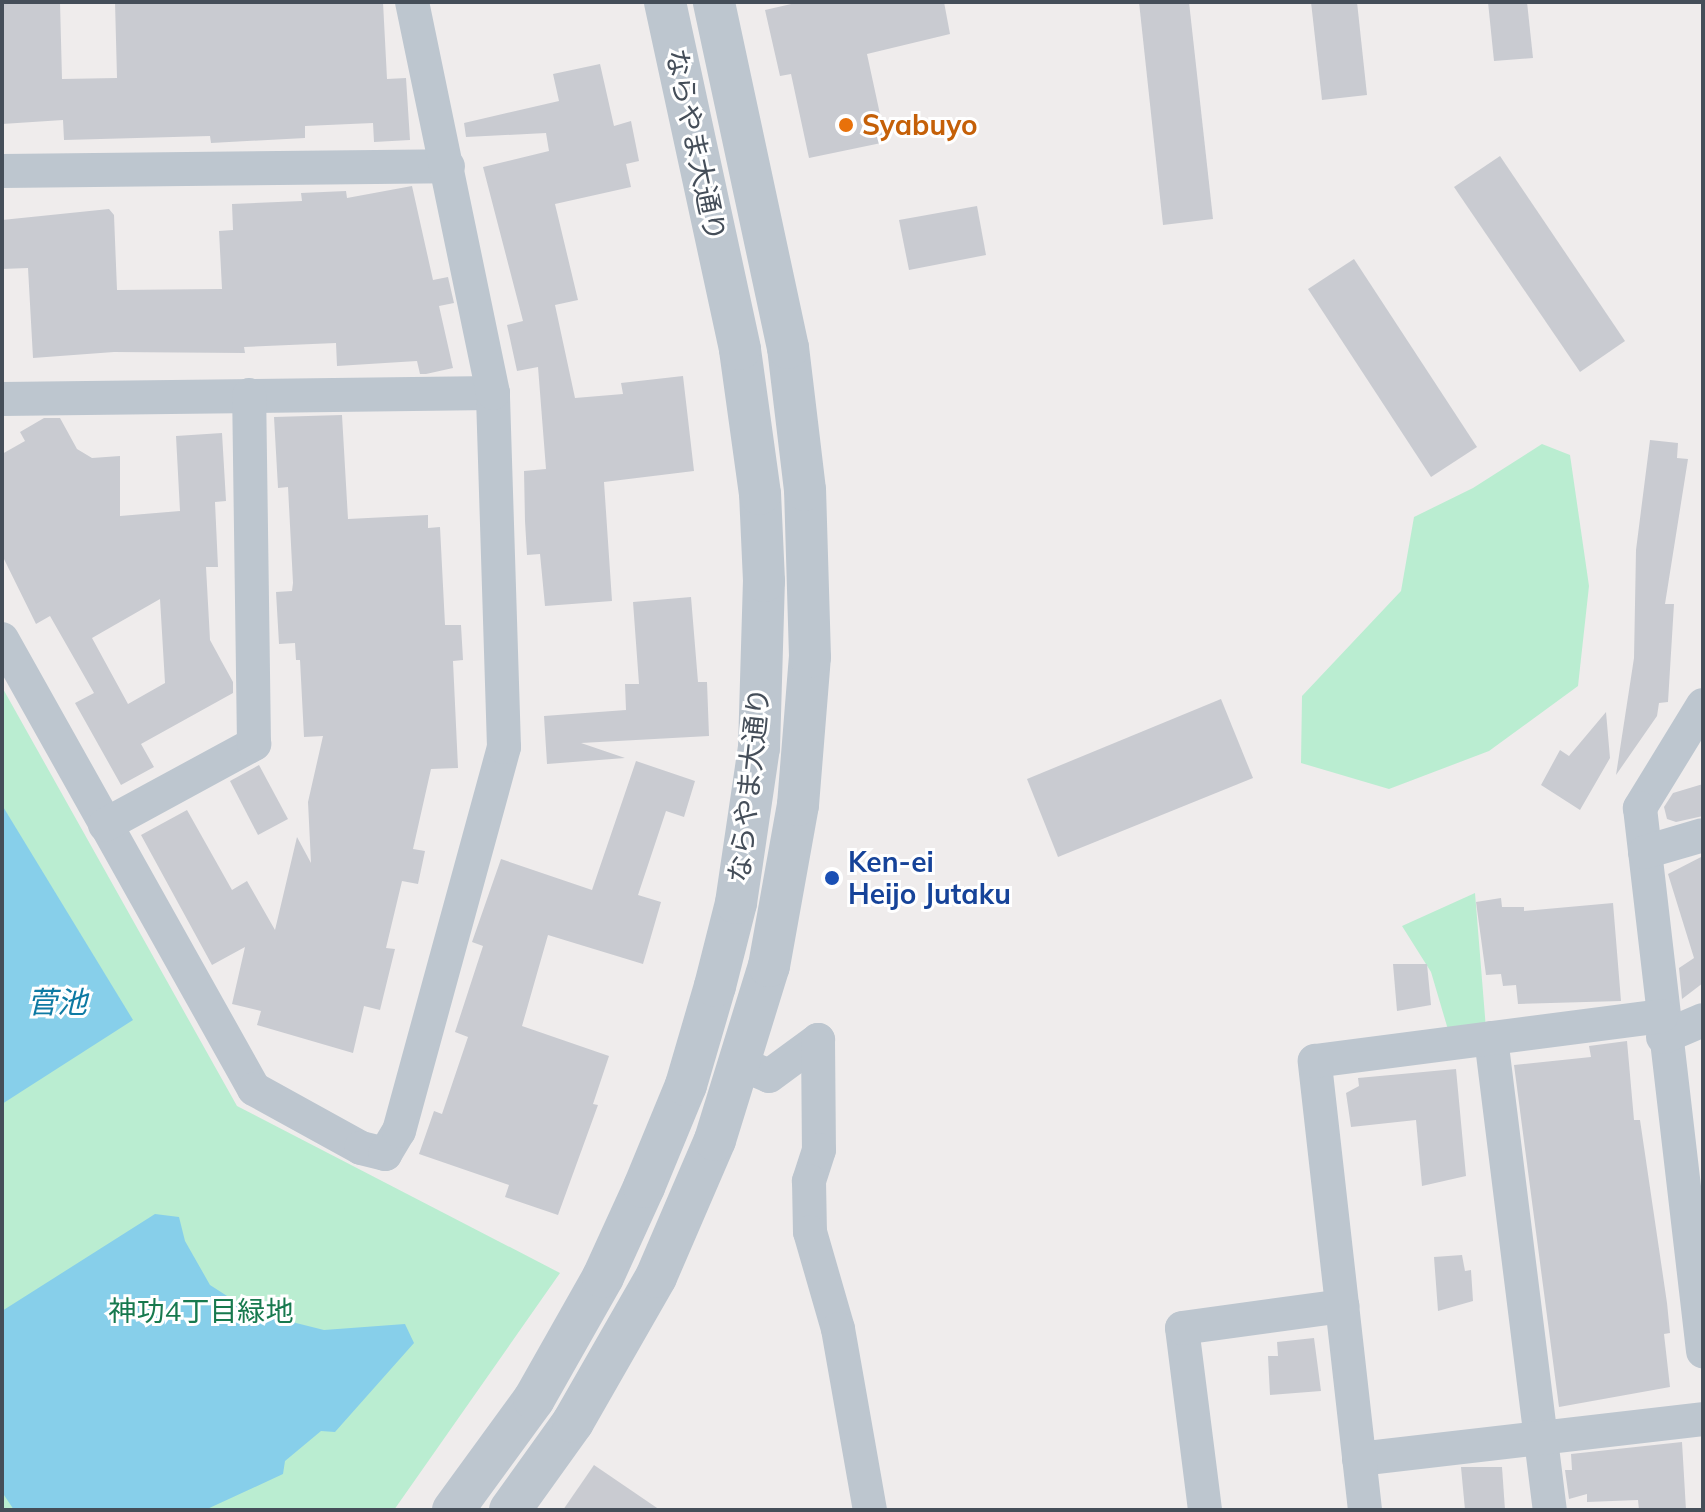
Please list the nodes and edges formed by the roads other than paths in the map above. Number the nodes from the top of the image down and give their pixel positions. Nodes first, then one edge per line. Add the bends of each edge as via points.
1 (412, 2) edge
2 (665, 2) edge
3 (714, 2) edge
4 (448, 166) junction
5 (2, 171) edge
6 (493, 393) junction
7 (249, 395) junction
8 (2, 399) edge
9 (2, 639) edge
10 (1703, 705) edge
11 (1692, 739) edge
12 (105, 825) junction
13 (1703, 835) edge
14 (1645, 852) junction
15 (1703, 1020) edge
16 (1662, 1026) junction
17 (1491, 1038) junction
18 (741, 1064) junction
19 (1694, 1207) edge
20 (1342, 1306) junction
21 (1703, 1351) edge
22 (1703, 1419) edge
23 (1541, 1435) junction
24 (1359, 1459) junction
25 (453, 1510) edge
26 (510, 1510) edge
27 (870, 1510) edge
28 (1205, 1510) edge
29 (1365, 1510) edge
30 (1550, 1510) edge

1 - 4 street
2 - 25 street, ならやま大通り via 740,349 760,494 764,581 759,748 736,903 686,1085 603,1277 534,1399
3 - 18 street, ならやま大通り via 788,348 809,563 810,657 796,818 772,953
4 - 5 street
4 - 6 street
6 - 7 street
6 - 12 street via 504,747 399,1131 385,1154 361,1148 254,1089
7 - 8 street
7 - 12 street via 254,744
9 - 12 street
10 - 11 street
11 - 14 street via 1640,808
13 - 14 street
14 - 16 street
15 - 16 street
16 - 17 street
16 - 19 street
17 - 20 street via 1315,1061
17 - 23 street
18 - 26 street, ならやま大通り via 715,1140 656,1277 573,1422
18 - 27 street via 769,1076 818,1040 819,1150 809,1181 810,1232 838,1329
19 - 21 street
20 - 24 street
20 - 28 street via 1182,1328
22 - 23 street
23 - 24 street
23 - 30 street
24 - 29 street

